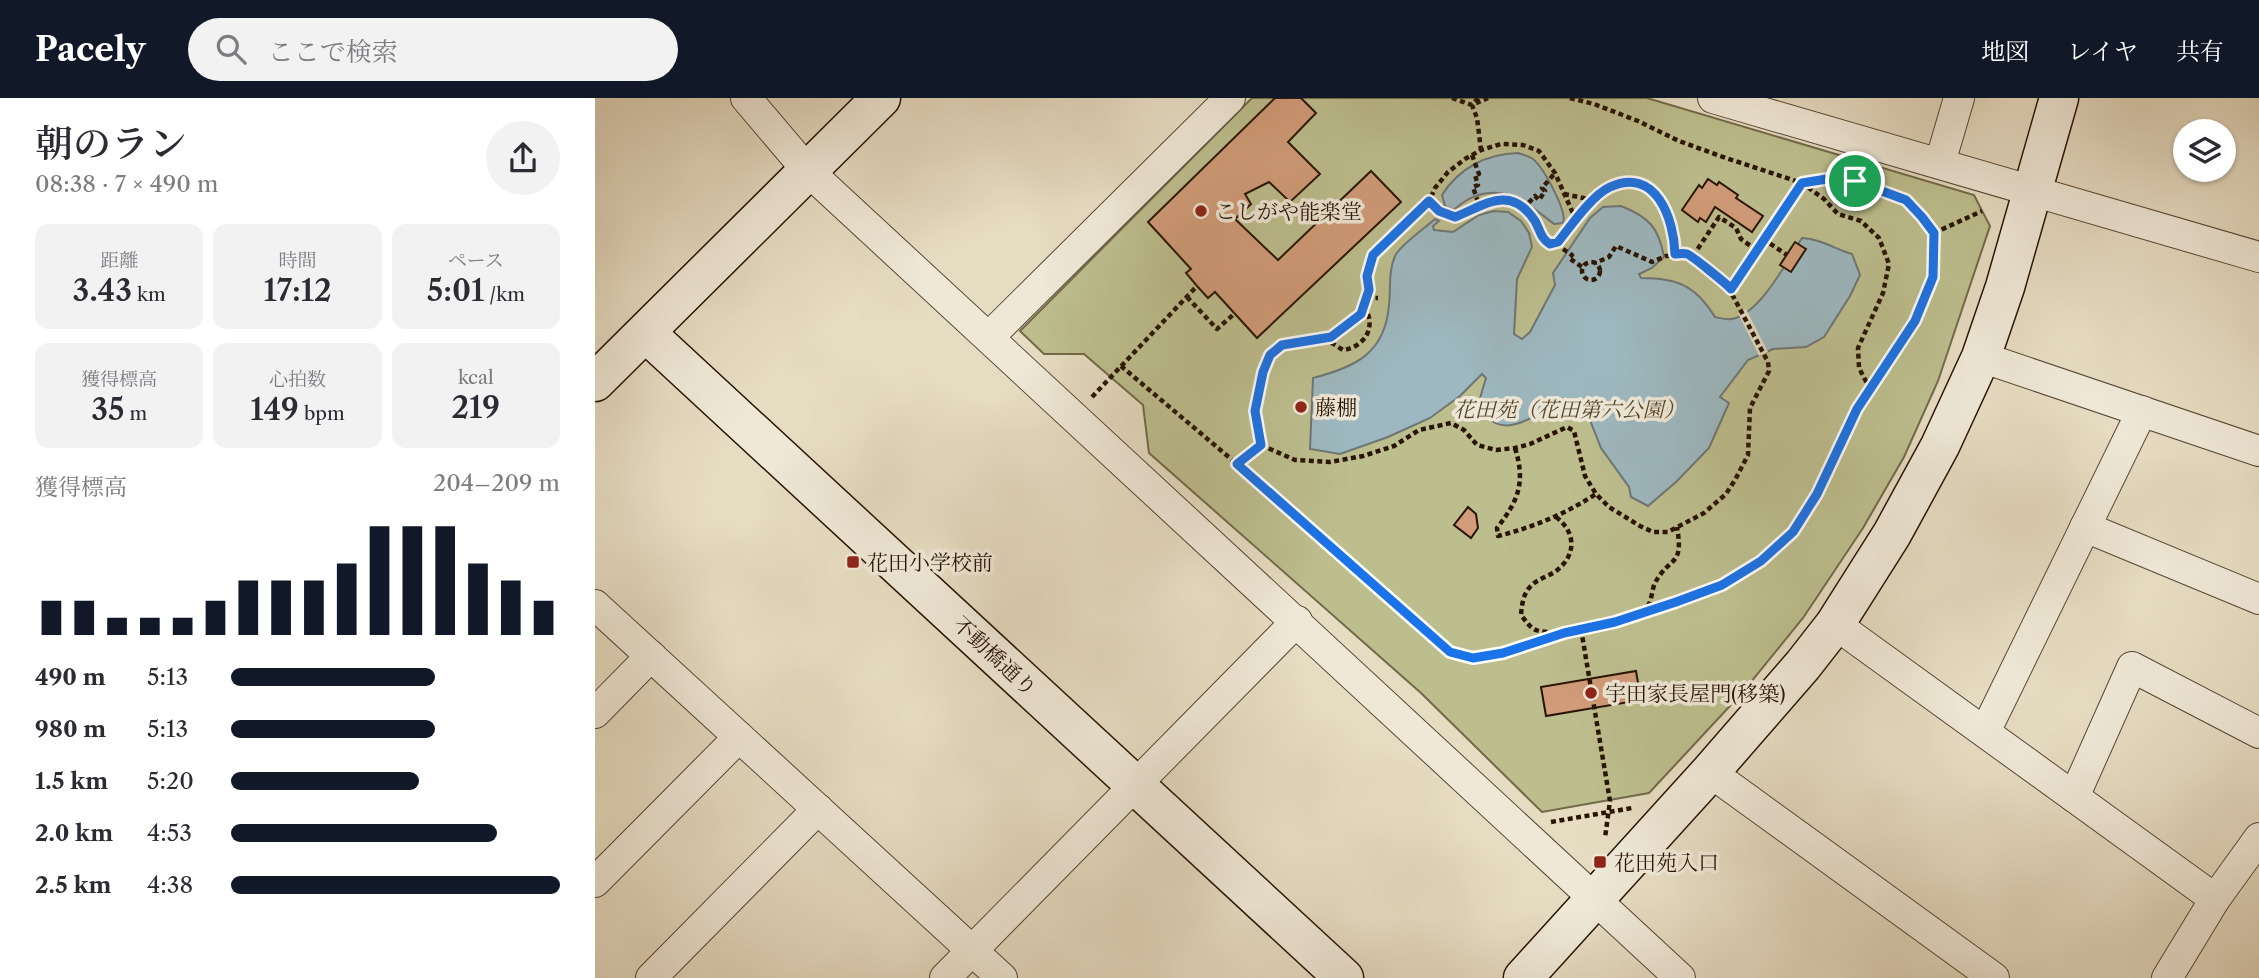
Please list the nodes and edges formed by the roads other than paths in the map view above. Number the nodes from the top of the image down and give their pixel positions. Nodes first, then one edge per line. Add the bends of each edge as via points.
1 (746, 98) edge
2 (881, 98) edge
3 (1230, 98) edge
4 (1713, 98) edge
5 (1959, 98) edge
6 (2059, 98) edge
7 (1940, 163) junction
8 (807, 170) junction
9 (2032, 190) junction
10 (2259, 257) edge
11 (646, 333) junction
12 (989, 337) junction
13 (1981, 356) junction
14 (595, 383) edge
15 (2142, 411) junction
16 (2259, 451) edge
17 (2085, 527) junction
18 (2259, 599) edge
19 (595, 605) edge
20 (1297, 621) junction
21 (1835, 624) junction
22 (651, 656) junction
23 (595, 713) edge
24 (1985, 732) junction
25 (2259, 733) edge
26 (739, 737) junction
27 (1710, 772) junction
28 (1135, 786) junction
29 (2074, 797) junction
30 (818, 809) junction
31 (2259, 838) edge
32 (595, 882) edge
33 (1595, 899) junction
34 (2215, 899) junction
35 (972, 950) junction
36 (2178, 975) edge
37 (651, 978) edge
38 (945, 978) edge
39 (1002, 978) edge
40 (1344, 978) edge
41 (1523, 978) edge
42 (1680, 978) edge
43 (1994, 978) edge

1 - 8 street
2 - 8 street
3 - 12 street
4 - 7 street
5 - 7 street
6 - 9 street
7 - 9 street
8 - 11 street
8 - 12 street
9 - 10 street
9 - 13 street
11 - 14 street
11 - 28 street, 不動橋通り
12 - 20 street
13 - 15 street
13 - 21 street via 1940,446
15 - 16 street
15 - 17 street
17 - 18 street
17 - 24 street
19 - 22 street
20 - 28 street
20 - 33 street
21 - 24 street
21 - 27 street
22 - 23 street
22 - 26 street
24 - 29 street
25 - 29 street via 2133,667
26 - 30 street
26 - 32 street
27 - 33 street
27 - 43 street
28 - 35 street
28 - 40 street, 不動橋通り
29 - 34 street
30 - 35 street
30 - 37 street
31 - 34 street
33 - 41 street
33 - 42 street
34 - 36 street
35 - 38 street
35 - 39 street

